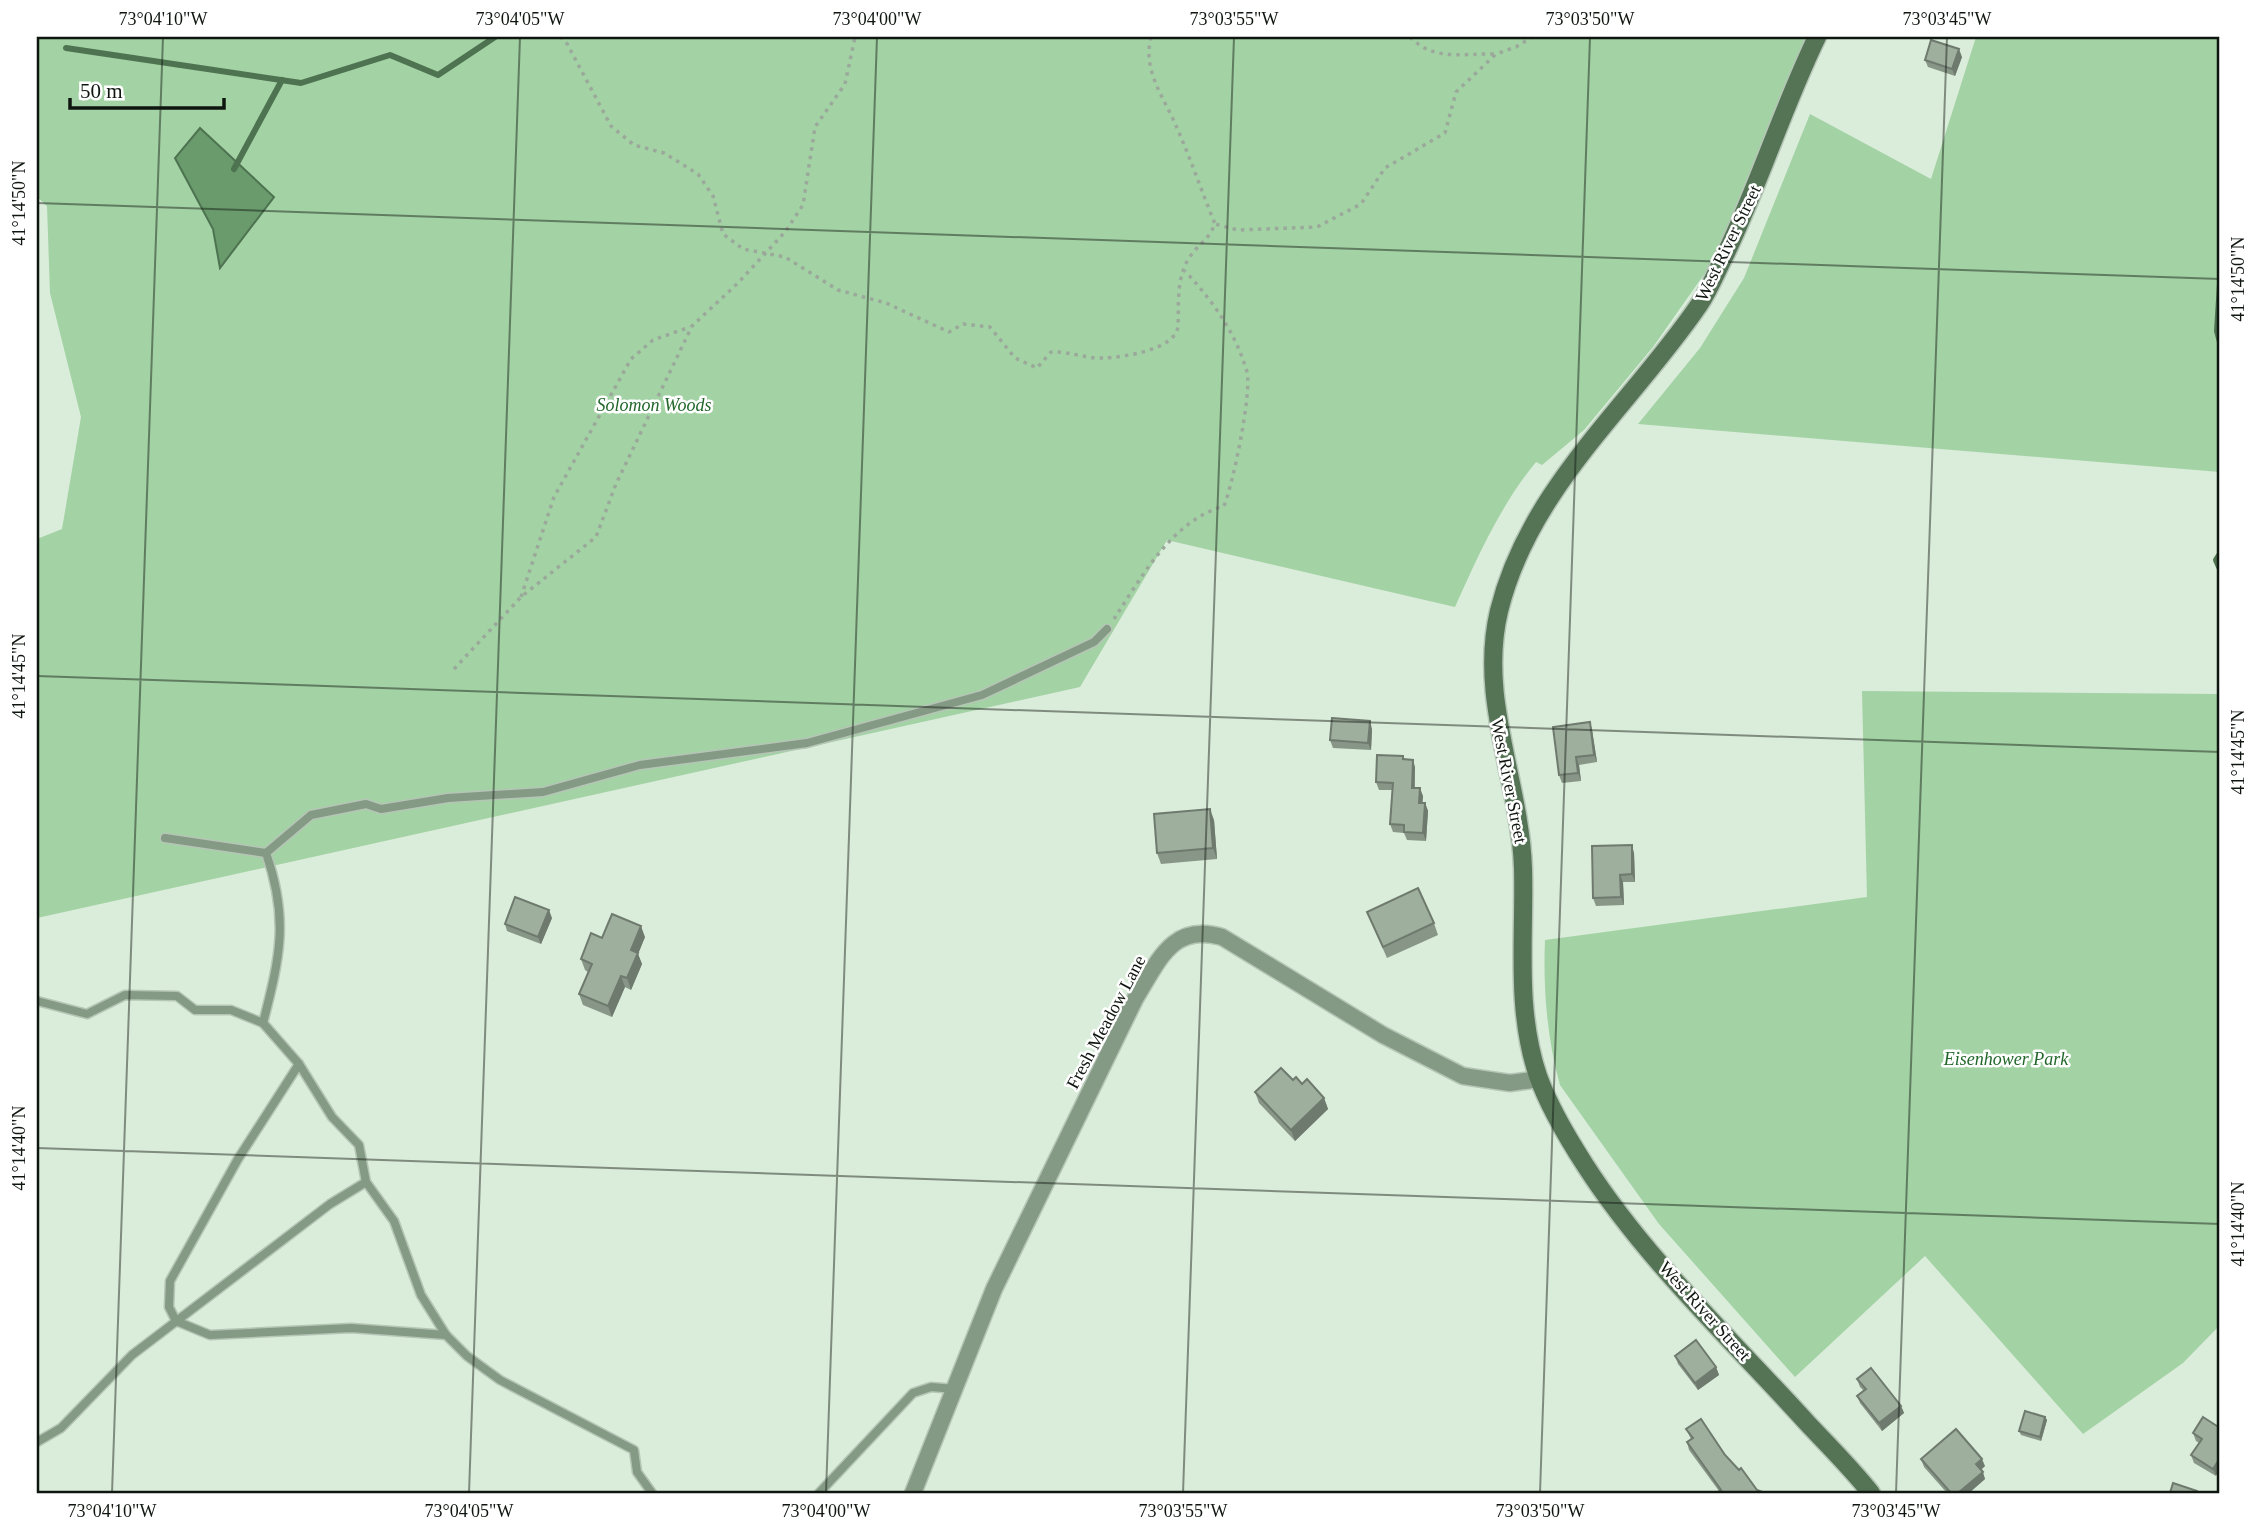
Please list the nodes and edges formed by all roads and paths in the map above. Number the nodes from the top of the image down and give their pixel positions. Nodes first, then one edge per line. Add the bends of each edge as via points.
1 (559, 37) edge
2 (855, 37) edge
3 (1151, 37) edge
4 (1410, 37) edge
5 (1532, 37) edge
6 (1817, 37) edge
7 (1496, 54) junction
8 (1215, 224) junction
9 (767, 251) junction
10 (1185, 271) junction
11 (692, 326) junction
12 (522, 597) junction
13 (1107, 629) joint
14 (454, 669) dead end
15 (165, 838) dead end
16 (266, 853) junction
17 (37, 1001) edge
18 (263, 1023) junction
19 (299, 1064) junction
20 (1539, 1079) junction
21 (366, 1182) junction
22 (176, 1321) junction
23 (446, 1335) junction
24 (955, 1389) junction
25 (37, 1442) edge
26 (652, 1493) edge
27 (819, 1493) edge
28 (913, 1493) edge
29 (1871, 1493) edge

1 - 9 path via 565,40 611,126 634,145 664,153 698,174 713,195 723,234 743,249
2 - 9 path via 845,84 815,127 803,205
3 - 8 path via 1148,47 1155,87 1177,126
4 - 7 path via 1436,55
5 - 7 path
6 - 20 street, West River Street via 1794,84 1749,205 1701,303 1593,437 1540,513 1521,549 1499,611 1493,692 1521,840 1523,996
7 - 8 path via 1456,93 1445,133 1385,168 1361,204 1317,227 1238,230
8 - 10 path via 1209,240 1189,258
9 - 10 path via 838,290 886,303 949,332 963,324 990,327 1015,358 1037,368 1051,352 1102,359 1164,346 1178,329 1177,292
9 - 11 path
10 - 13 path via 1210,297 1248,375 1233,484 1224,506 1186,523 1143,574
11 - 12 path via 616,484 596,537
11 - 12 path via 653,340 631,359 554,497
12 - 14 path
13 - 16 lane via 1094,642 982,695 896,720 807,743 640,765 543,792 448,798 381,810 366,804 312,815
15 - 16 lane
16 - 18 lane via 280,902 281,936
17 - 18 lane via 87,1014 125,995 177,996 195,1010 231,1010
18 - 19 lane
19 - 21 lane via 332,1117 359,1145
19 - 22 lane via 170,1281 169,1307
20 - 24 street, Fresh Meadow Lane via 1510,1083 1463,1076 1383,1035 1222,937 1208,933 1182,936 1161,958 1135,999 994,1289
20 - 29 street, West River Street via 1586,1167 1643,1242
21 - 22 lane via 330,1204
21 - 23 lane via 394,1221 421,1295
22 - 23 lane via 210,1335 351,1328
22 - 25 lane via 132,1355 61,1428
23 - 26 lane via 500,1380 634,1450 637,1472
24 - 27 lane via 930,1387 913,1393
24 - 28 street, Fresh Meadow Lane

